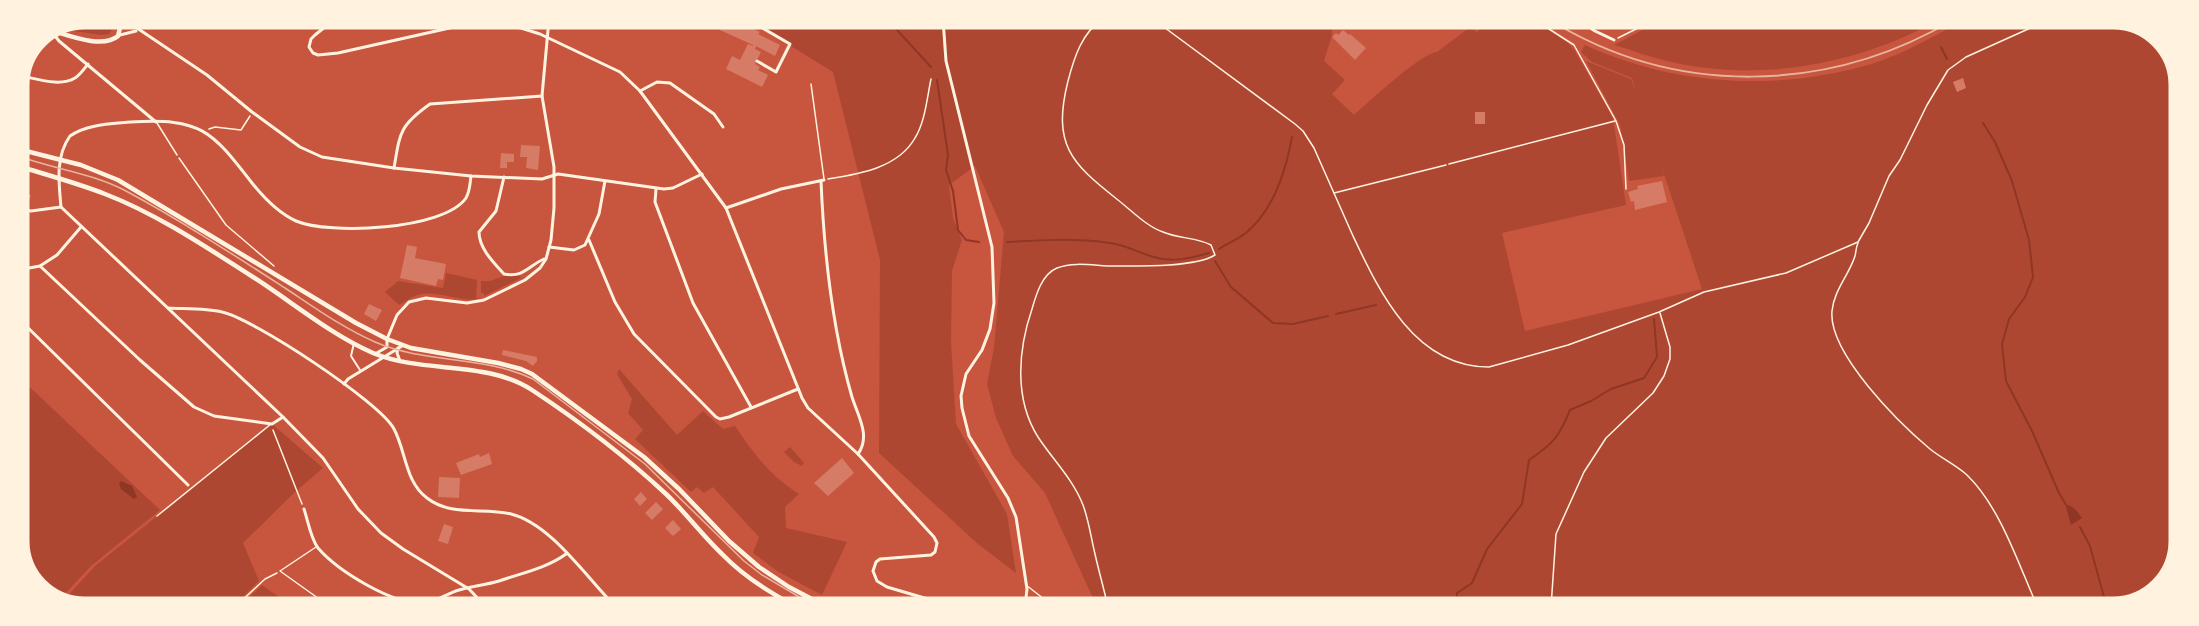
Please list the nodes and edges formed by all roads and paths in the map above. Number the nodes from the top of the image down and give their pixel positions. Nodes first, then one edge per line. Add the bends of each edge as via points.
1 (120, 28) edge
2 (134, 28) edge
3 (324, 28) edge
4 (448, 28) edge
5 (520, 28) edge
6 (548, 28) edge
7 (762, 28) edge
8 (944, 28) edge
9 (1093, 28) edge
10 (1165, 28) edge
11 (1547, 28) edge
12 (1590, 28) edge
13 (1638, 28) edge
14 (2030, 28) edge
15 (441, 29) joint
16 (137, 30) junction
17 (62, 34) edge
18 (118, 36) junction
19 (56, 37) edge
20 (546, 38) junction
21 (1614, 40) joint
22 (757, 61) dead end
23 (88, 64) junction
24 (29, 78) edge
25 (931, 79) dead end
26 (811, 84) dead end
27 (640, 91) junction
28 (542, 96) junction
29 (252, 112) junction
30 (1616, 121) junction
31 (156, 122) junction
32 (723, 127) dead end
33 (204, 131) junction
34 (28, 151) edge
35 (177, 155) joint
36 (60, 160) junction
37 (1449, 164) joint
38 (394, 168) junction
39 (28, 169) edge
40 (702, 174) junction
41 (471, 176) junction
42 (554, 176) junction
43 (504, 177) junction
44 (58, 178) junction
45 (605, 181) junction
46 (822, 181) junction
47 (656, 189) junction
48 (1626, 189) dead end
49 (1333, 193) junction
50 (62, 207) junction
51 (726, 208) junction
52 (28, 211) edge
53 (81, 227) junction
54 (589, 240) junction
55 (1858, 242) junction
56 (549, 247) junction
57 (546, 259) junction
58 (40, 266) junction
59 (274, 266) dead end
60 (28, 268) edge
61 (168, 308) junction
62 (1659, 312) junction
63 (29, 328) edge
64 (387, 339) junction
65 (354, 343) junction
66 (401, 346) junction
67 (375, 354) junction
68 (384, 357) junction
69 (401, 362) junction
70 (361, 371) junction
71 (344, 384) junction
72 (798, 389) junction
73 (751, 406) junction
74 (283, 417) junction
75 (272, 424) junction
76 (858, 454) junction
77 (188, 485) dead end
78 (304, 509) joint
79 (157, 516) dead end
80 (317, 546) junction
81 (566, 554) junction
82 (280, 571) junction
83 (1026, 585) junction
84 (469, 589) junction
85 (244, 598) edge
86 (319, 598) edge
87 (396, 598) edge
88 (442, 598) edge
89 (477, 598) edge
90 (607, 598) edge
91 (781, 598) edge
92 (809, 598) edge
93 (923, 598) edge
94 (1025, 598) edge
95 (1043, 598) edge
96 (1106, 598) edge
97 (1552, 598) edge
98 (2034, 598) edge

1 - 18 main road
2 - 16 street
3 - 15 street via 310,39 310,51 318,55
4 - 15 street
5 - 20 street
6 - 20 street
7 - 22 street via 790,44 776,72
8 - 83 street via 946,61 992,247 994,303 990,329 966,374 962,408 969,436 1016,517
9 - 96 path via 1070,73 1063,118 1069,149 1082,171 1146,222 1161,232 1211,244 1215,255 1184,263 1078,264 1055,268 1037,292 1022,352 1024,405 1039,437 1083,506
10 - 49 path via 1303,131
11 - 30 lane via 1574,45
12 - 21 street
13 - 21 path
14 - 55 path via 1966,57 1948,70 1889,176
16 - 18 street
16 - 29 street via 207,75
17 - 18 main road via 102,41
19 - 23 street
20 - 27 street via 620,72
20 - 28 street
23 - 24 street via 76,78 64,82
23 - 31 street
25 - 46 path via 916,137 904,152 877,168
26 - 46 lane
27 - 32 street via 657,82 670,83 714,114
27 - 40 street
28 - 38 street via 430,104 400,133
28 - 42 street
29 - 33 path via 241,130 215,127
29 - 38 street via 310,153 342,162
30 - 37 lane
30 - 48 lane via 1624,145
31 - 33 street via 189,125
31 - 35 lane
31 - 36 street via 81,129 67,139
33 - 41 street via 217,140 274,207 297,221 324,227 394,226 439,214 466,197
34 - 36 main road
35 - 59 path via 226,225
36 - 44 street
36 - 64 main road via 118,180
37 - 49 path
38 - 41 street
39 - 44 main road
40 - 47 street via 673,188
40 - 51 street
41 - 43 street
42 - 43 street
42 - 45 street
42 - 56 street
43 - 57 street via 496,211 479,232 481,242 504,274 523,273
44 - 50 street
44 - 65 main road via 107,194 161,221
45 - 47 street
45 - 54 street
46 - 51 street via 781,189
46 - 76 street via 832,300 862,427
47 - 73 street via 655,202 687,288
49 - 62 path via 1373,278 1397,316 1430,348 1457,363 1489,367 1513,361
50 - 52 street
50 - 53 street
51 - 72 street
53 - 58 street via 57,255
53 - 61 street
54 - 56 street via 574,250
54 - 73 street via 615,302 634,334 716,417 725,419
55 - 62 path via 1793,271 1704,292
55 - 98 path via 1832,310 1836,338 1879,400 1930,449 1967,475 1986,499
56 - 57 street
57 - 64 street via 525,280 484,300 467,303 426,298 409,302 397,315
58 - 60 street
58 - 75 street via 194,407 214,416
61 - 71 street via 222,312 240,318
61 - 74 street
62 - 97 path via 1670,347 1664,376 1653,393 1606,438 1584,472 1556,534
63 - 77 street
64 - 66 main road
64 - 67 street via 387,347
65 - 67 main road
65 - 70 street via 351,356
66 - 68 street
66 - 69 street via 397,353
66 - 92 main road via 510,365 542,380 644,457 759,567
67 - 68 main road
68 - 69 main road
68 - 70 street
69 - 91 main road via 497,375 530,389 665,494 733,565
70 - 71 street
71 - 81 street via 381,412 394,429 412,478 425,497 452,508 522,517 541,528
72 - 73 street
72 - 76 street via 808,408
74 - 75 street
74 - 84 street via 323,458 358,509 381,533
75 - 78 path
75 - 79 lane
76 - 93 street via 937,543 931,555 880,559 874,567 874,576 887,588
78 - 80 street
80 - 82 lane
80 - 87 street via 354,577
81 - 84 street via 554,562
81 - 90 street
82 - 85 path via 264,579
82 - 86 lane
83 - 94 street
83 - 95 lane
84 - 88 street
84 - 89 street

